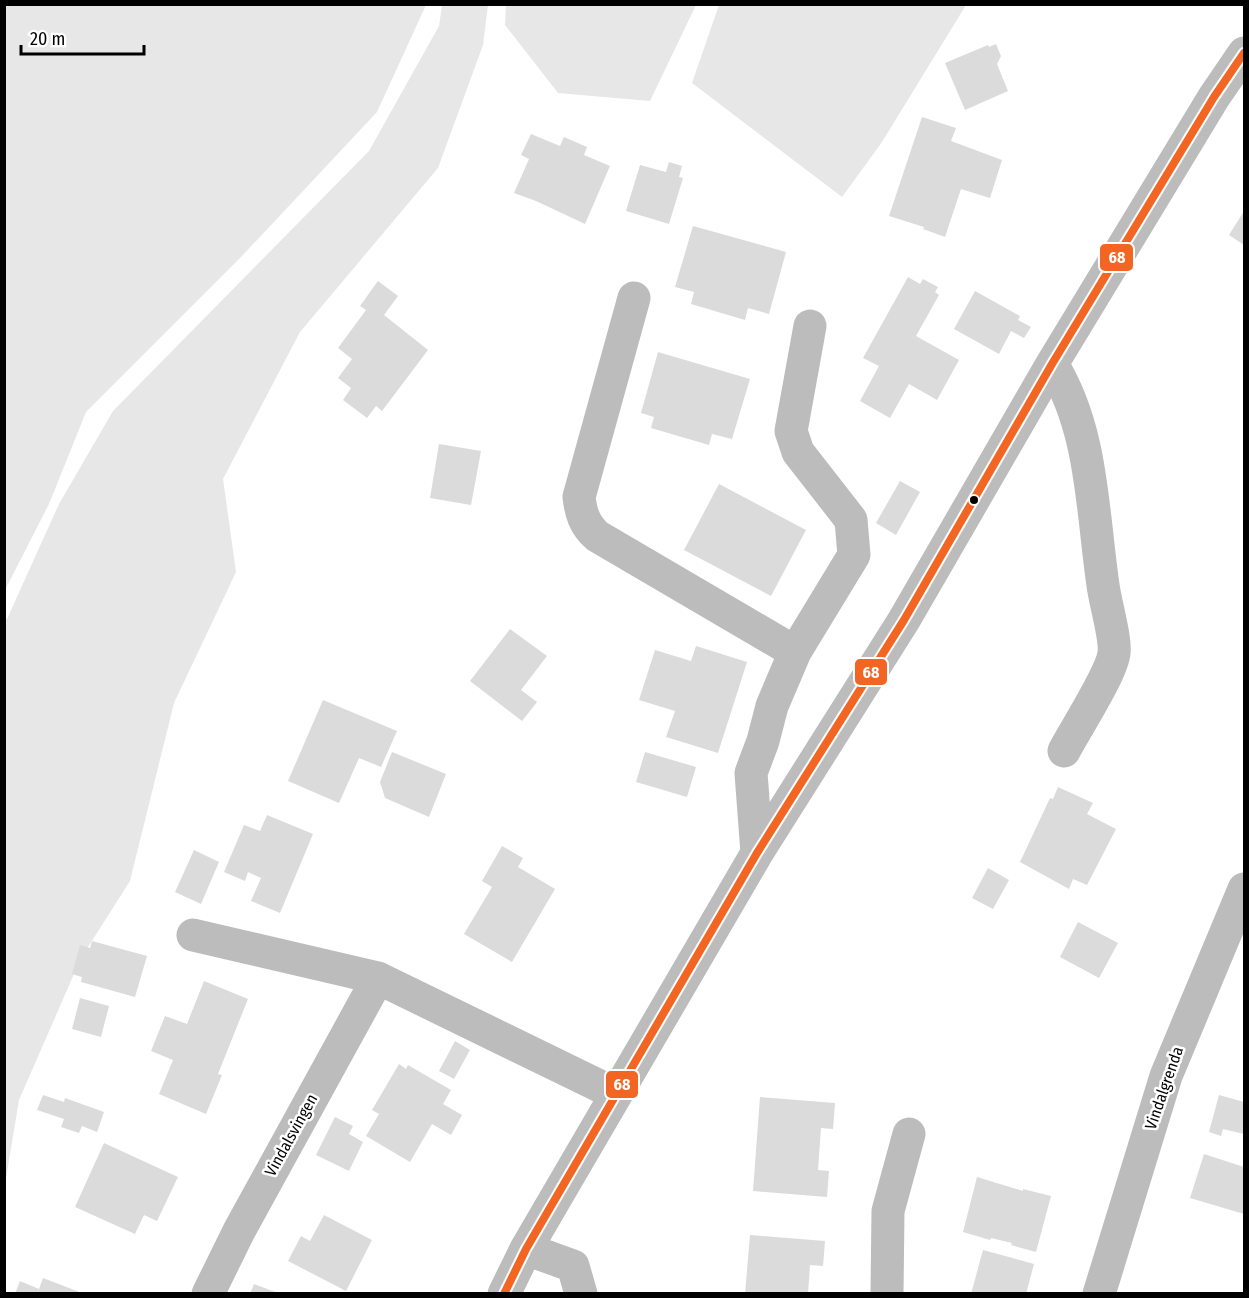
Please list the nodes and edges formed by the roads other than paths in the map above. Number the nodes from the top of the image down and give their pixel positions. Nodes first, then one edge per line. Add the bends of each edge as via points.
1 (1245, 53) edge
2 (634, 298) dead end
3 (810, 326) dead end
4 (1052, 363) junction
5 (795, 652) junction
6 (1064, 751) dead end
7 (757, 853) junction
8 (1245, 889) edge
9 (193, 935) dead end
10 (378, 978) junction
11 (616, 1094) junction
12 (909, 1134) dead end
13 (526, 1249) junction
14 (208, 1293) edge
15 (504, 1293) edge
16 (581, 1293) edge
17 (886, 1293) edge
18 (1099, 1293) edge

1 - 4 street via 1214,97
2 - 5 street via 579,497 581,515 597,536
3 - 5 street via 791,431 798,452 851,520 854,555
4 - 6 street via 1065,384 1083,438 1115,652
4 - 7 street via 904,620
5 - 7 street via 772,706 751,773
7 - 11 street
8 - 18 street, Vindalgrenda via 1166,1076
9 - 10 street
10 - 11 street
10 - 14 street, Vindalsvingen
11 - 13 street
12 - 17 street via 888,1211
13 - 15 street
13 - 16 street via 573,1266

